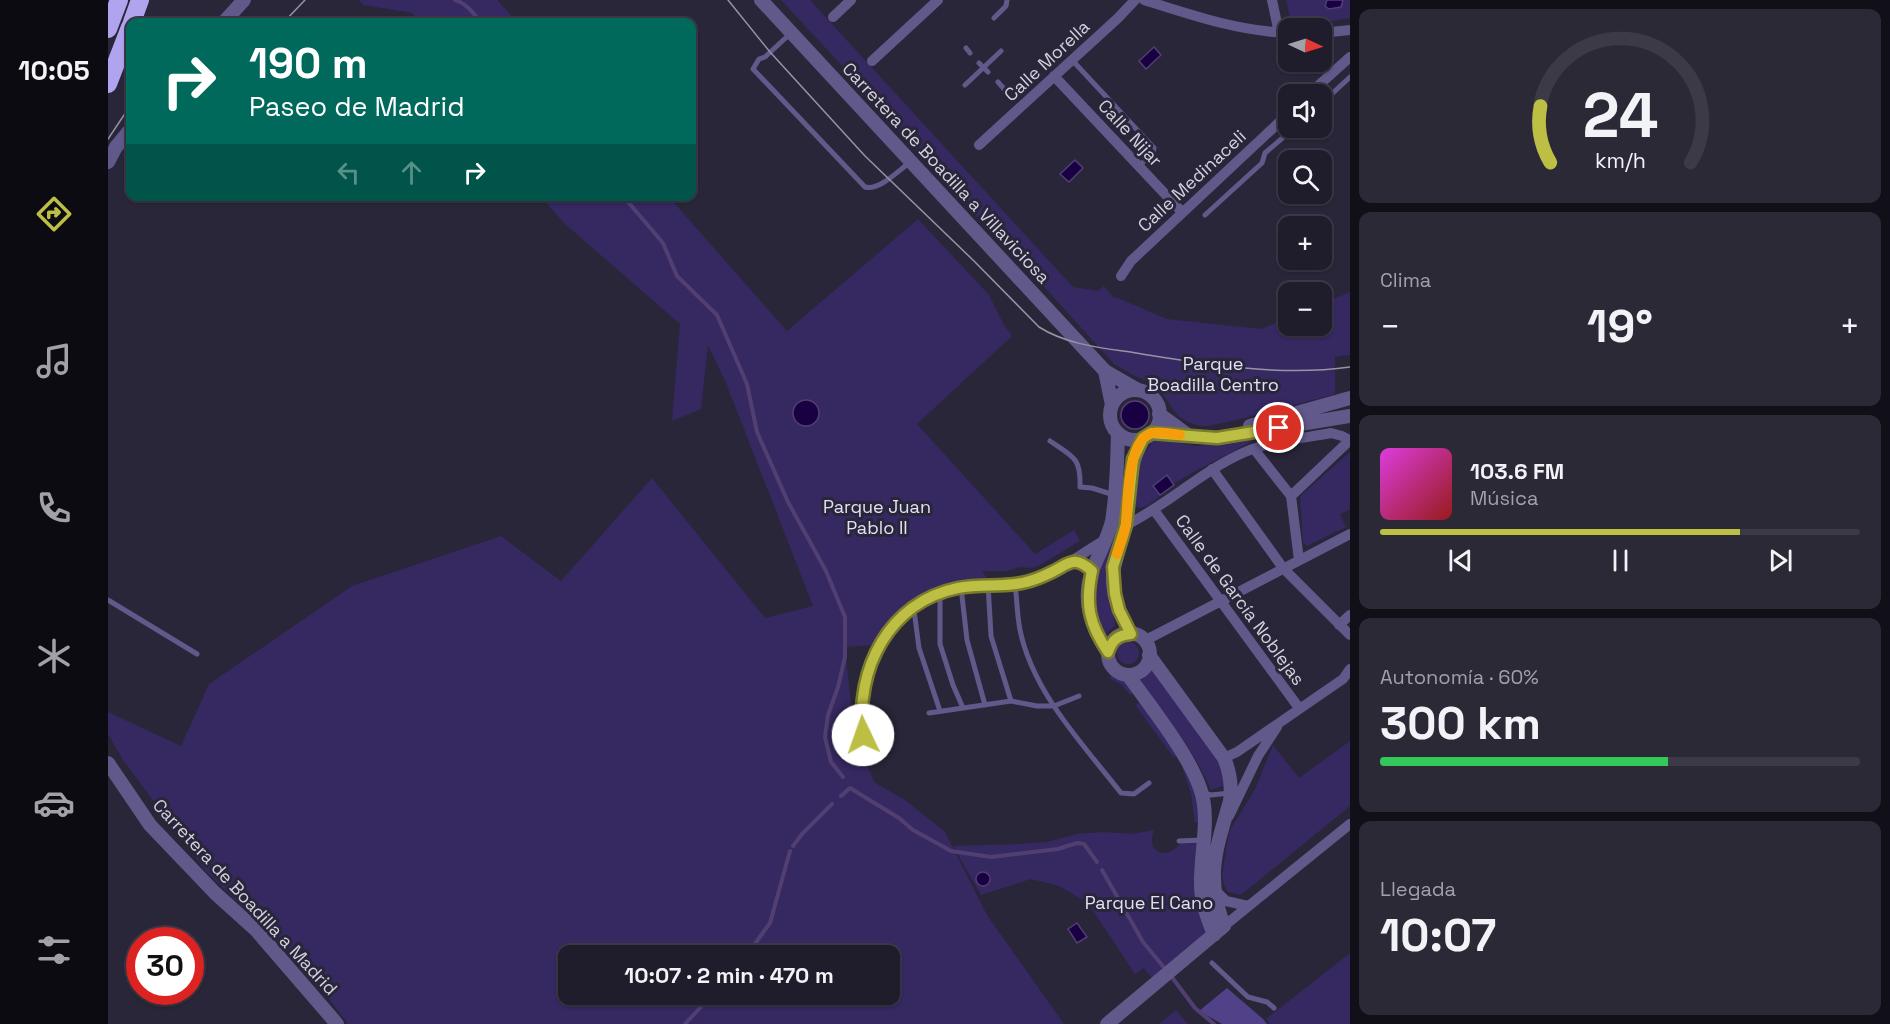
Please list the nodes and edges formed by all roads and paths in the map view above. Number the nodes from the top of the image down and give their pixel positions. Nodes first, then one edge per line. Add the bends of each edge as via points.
1 (119, 0) edge
2 (140, 0) edge
3 (244, 0) edge
4 (761, 0) edge
5 (851, 0) edge
6 (938, 0) edge
7 (1007, 0) edge
8 (1135, 0) edge
9 (1144, 0) edge
10 (1272, 0) edge
11 (833, 17) dead end
12 (133, 18) edge
13 (228, 18) edge
14 (994, 18) dead end
15 (1279, 18) edge
16 (108, 29) edge
17 (1350, 30) edge
18 (792, 32) junction
19 (1278, 32) edge
20 (1332, 32) edge
21 (126, 37) edge
22 (1001, 51) dead end
23 (1350, 57) edge
24 (1072, 60) junction
25 (872, 61) dead end
26 (1054, 76) junction
27 (1350, 77) edge
28 (998, 82) dead end
29 (108, 84) edge
30 (1321, 84) edge
31 (965, 85) dead end
32 (1005, 90) dead end
33 (1332, 94) edge
34 (1278, 123) edge
35 (126, 135) edge
36 (1282, 138) edge
37 (980, 145) dead end
38 (108, 162) edge
39 (910, 162) junction
40 (1139, 166) junction
41 (1182, 212) junction
42 (1205, 215) dead end
43 (1121, 276) dead end
44 (1104, 371) junction
45 (1138, 390) junction
46 (1350, 398) edge
47 (1328, 404) junction
48 (1350, 404) edge
49 (1112, 405) junction
50 (1159, 414) junction
51 (1350, 416) edge
52 (1118, 433) junction
53 (1147, 436) junction
54 (1189, 436) junction
55 (1217, 438) junction
56 (1350, 440) edge
57 (1050, 441) dead end
58 (1254, 449) junction
59 (1212, 469) junction
60 (1116, 496) junction
61 (1291, 496) junction
62 (1154, 510) junction
63 (1126, 525) junction
64 (1350, 534) edge
65 (1106, 539) junction
66 (1299, 561) junction
67 (1068, 562) junction
68 (1283, 568) junction
69 (1092, 571) junction
70 (988, 584) junction
71 (1015, 584) junction
72 (961, 587) junction
73 (940, 593) junction
74 (108, 600) edge
75 (1219, 601) junction
76 (914, 608) junction
77 (1350, 615) edge
78 (1339, 626) junction
79 (1131, 634) junction
80 (1350, 635) edge
81 (1144, 640) junction
82 (1108, 652) junction
83 (197, 654) dead end
84 (1149, 655) junction
85 (1350, 669) edge
86 (1128, 675) junction
87 (1079, 696) dead end
88 (1011, 701) junction
89 (985, 705) junction
90 (1054, 706) junction
91 (963, 708) junction
92 (1299, 708) junction
93 (940, 711) junction
94 (929, 713) dead end
95 (1283, 720) junction
96 (863, 735) dead end
97 (1224, 758) junction
98 (108, 763) edge
99 (1149, 783) dead end
100 (1201, 789) junction
101 (1231, 792) junction
102 (1350, 824) edge
103 (1223, 825) junction
104 (1203, 840) junction
105 (1179, 841) dead end
106 (1214, 890) junction
107 (1248, 906) junction
108 (1219, 930) junction
109 (1212, 963) dead end
110 (1274, 1008) dead end
111 (338, 1024) edge
112 (1107, 1024) edge

1 - 16 highway
2 - 12 highway
3 - 13 street
4 - 18 street, Carretera de Boadilla a Villaviciosa
5 - 11 street
6 - 25 street
7 - 14 lane
8 - 24 street, Calle Morella
9 - 19 street via 1217,23
10 - 15 street
17 - 20 street
18 - 39 street, Carretera de Boadilla a Villaviciosa
18 - 39 lane via 759,59 753,69 865,188 877,187
21 - 29 highway
22 - 31 lane
23 - 30 street
24 - 26 street, Calle Morella
24 - 40 lane via 1154,148
26 - 37 street, Calle Morella via 1018,105
26 - 40 street, Calle Nijar
27 - 33 lane
28 - 32 lane
34 - 41 street, Calle Medinaceli
35 - 38 street
36 - 42 lane via 1265,153 1262,163
39 - 44 street, Carretera de Boadilla a Villaviciosa
40 - 41 street, Calle Nijar
41 - 43 street, Calle Medinaceli via 1131,261
44 - 45 street, Carretera de Boadilla a Villaviciosa
44 - 49 street, Carretera de Boadilla a Villaviciosa
45 - 49 street via 1121,394
45 - 50 street via 1152,397
46 - 47 street
47 - 48 street
47 - 55 street
49 - 52 street via 1110,419
50 - 53 street via 1156,428
50 - 54 street
51 - 55 street
52 - 53 street via 1134,440
52 - 60 street
53 - 54 street
53 - 63 street via 1133,459
54 - 55 street
56 - 58 street via 1331,434
56 - 61 street
57 - 60 lane via 1074,457 1081,468 1080,487
58 - 59 street
58 - 61 street
59 - 62 street
59 - 68 street
60 - 65 street
61 - 66 street
62 - 63 street
62 - 75 street, Calle de García Noblejas
63 - 79 street via 1113,567 1113,582 1119,610
64 - 66 street
65 - 67 street
65 - 69 street
66 - 68 street
67 - 69 street via 1082,563
67 - 71 street via 1052,572
68 - 75 street
68 - 78 street
69 - 82 street via 1090,617
70 - 71 street
70 - 72 street
70 - 88 lane via 991,636
71 - 90 lane via 1020,631 1037,678
72 - 73 street
72 - 89 lane via 967,640
73 - 76 street
73 - 91 lane via 940,644
74 - 83 lane
75 - 81 street
75 - 92 street, Calle de García Noblejas
76 - 93 lane via 919,648
76 - 96 street via 891,628 871,660 861,697
77 - 78 street
78 - 80 street
79 - 81 street
79 - 82 street via 1116,638
81 - 84 street
82 - 86 street via 1111,666
84 - 86 street via 1143,670
84 - 97 street
85 - 92 street via 1343,679
86 - 100 street via 1185,758
87 - 90 lane
88 - 89 lane
88 - 90 lane
89 - 91 lane
90 - 99 lane via 1121,793 1134,794
91 - 93 lane
92 - 95 street
93 - 94 lane
95 - 97 street
95 - 103 street via 1258,756
97 - 101 street
98 - 111 street, Carretera de Boadilla a Madrid via 150,825 256,930
100 - 101 lane via 1211,795
100 - 104 street
101 - 103 street
102 - 107 street
103 - 106 street via 1213,864
104 - 105 lane
104 - 108 street via 1202,897
106 - 107 street via 1226,901
106 - 108 street
107 - 108 street
108 - 112 street
109 - 110 lane via 1248,997

